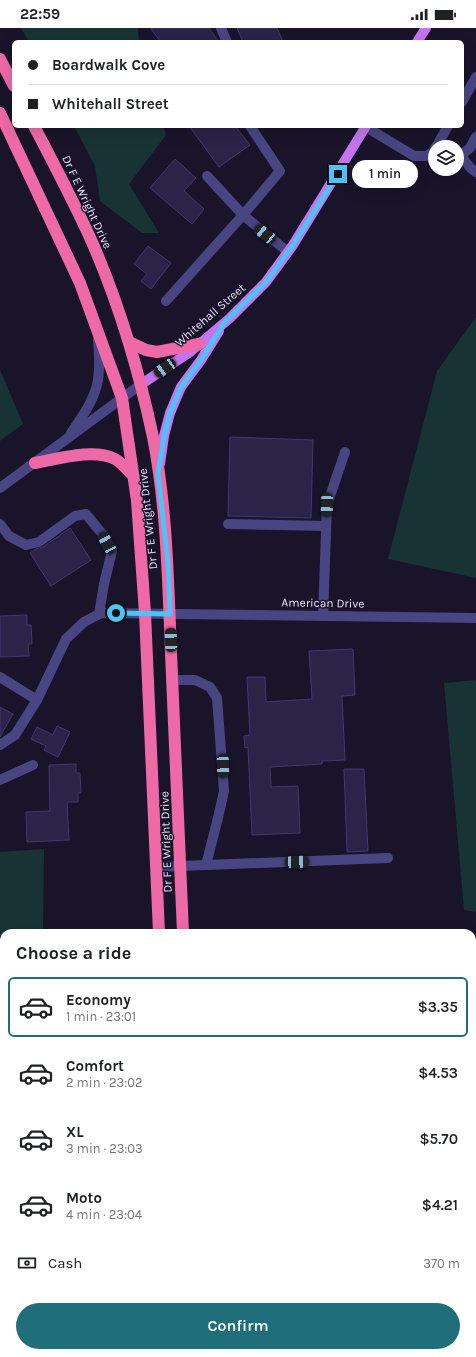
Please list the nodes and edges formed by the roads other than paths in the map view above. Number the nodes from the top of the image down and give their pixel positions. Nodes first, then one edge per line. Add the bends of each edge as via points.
1 (221, 28) edge
2 (426, 28) edge
3 (226, 40) edge
4 (418, 40) edge
5 (0, 59) edge
6 (476, 77) edge
7 (12, 82) edge
8 (464, 98) edge
9 (0, 113) edge
10 (35, 128) edge
11 (251, 128) edge
12 (365, 128) edge
13 (369, 128) edge
14 (447, 128) edge
15 (476, 137) edge
16 (442, 140) edge
17 (464, 151) edge
18 (428, 155) edge
19 (464, 162) edge
20 (476, 172) edge
21 (207, 176) dead end
22 (243, 215) junction
23 (288, 252) junction
24 (166, 301) dead end
25 (224, 323) junction
26 (98, 332) junction
27 (128, 342) junction
28 (199, 344) junction
29 (140, 385) junction
30 (122, 398) junction
31 (67, 439) junction
32 (345, 452) dead end
33 (35, 463) junction
34 (158, 474) junction
35 (133, 475) junction
36 (0, 488) edge
37 (0, 524) edge
38 (228, 524) dead end
39 (326, 526) junction
40 (145, 613) junction
41 (99, 614) junction
42 (170, 614) junction
43 (323, 616) junction
44 (476, 618) edge
45 (0, 677) edge
46 (172, 680) junction
47 (37, 700) junction
48 (0, 745) edge
49 (33, 765) dead end
50 (0, 780) edge
51 (388, 858) dead end
52 (206, 865) junction
53 (181, 866) junction
54 (156, 867) junction
55 (159, 929) edge
56 (184, 929) edge

1 - 3 street
2 - 4 main road
5 - 7 highway
6 - 8 street
9 - 26 highway via 80,283
10 - 27 highway, Dr F E Wright Drive via 93,244
11 - 22 street via 280,171
12 - 23 main road, Whitehall Street
13 - 18 street via 414,156
14 - 16 street
15 - 17 street via 470,148
19 - 20 street via 469,169
21 - 22 street
22 - 23 street
22 - 24 street
23 - 25 main road, Whitehall Street via 266,282
25 - 28 main road, Whitehall Street
25 - 34 main road via 181,387 170,413
26 - 30 highway
26 - 31 street via 98,381 93,396
27 - 28 highway via 157,352
27 - 29 highway, Dr F E Wright Drive
28 - 29 main road, Whitehall Street
29 - 30 street, Whitehall Street
29 - 34 highway, Dr F E Wright Drive via 153,438
30 - 31 street, Whitehall Street
30 - 35 highway
31 - 33 street, Whitehall Street
32 - 39 street via 327,505
33 - 35 highway via 97,454 116,460
33 - 36 street, Whitehall Street
34 - 42 highway, Dr F E Wright Drive via 168,563
35 - 40 highway via 138,508
37 - 41 street via 9,536 26,545 39,542 75,516 86,514 112,551
38 - 39 street
39 - 43 street
40 - 41 street, American Drive
40 - 42 street, American Drive
40 - 54 highway
41 - 47 street via 84,622 66,639
42 - 43 street, American Drive
42 - 46 highway, Dr F E Wright Drive
43 - 44 street, American Drive
45 - 47 street
46 - 52 street via 195,680 210,687 217,698 224,791
46 - 53 highway, Dr F E Wright Drive
47 - 48 street via 15,734
49 - 50 street
51 - 52 street
52 - 53 street
53 - 54 street
53 - 56 highway, Dr F E Wright Drive
54 - 55 highway

